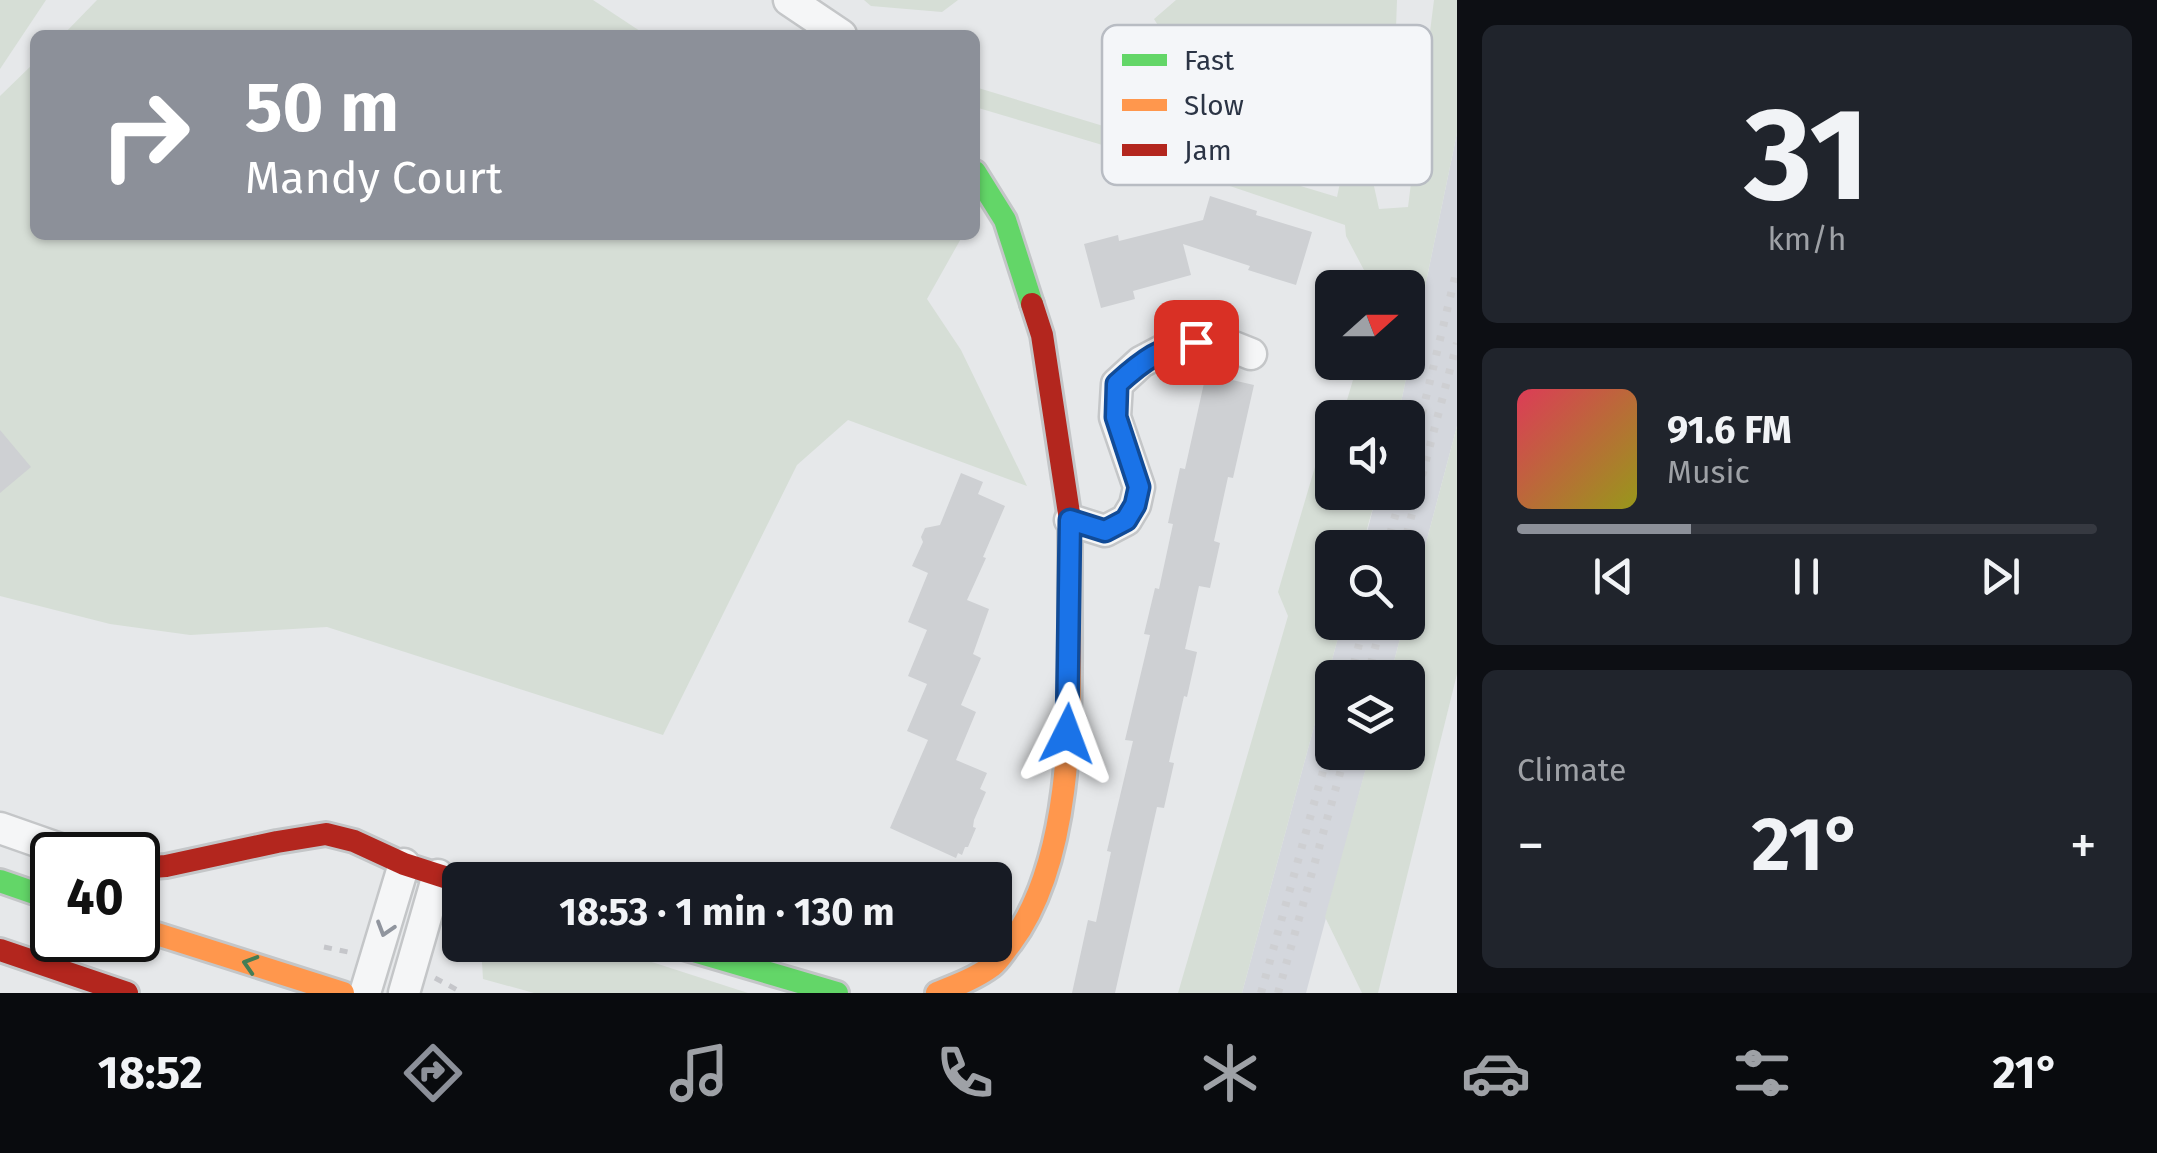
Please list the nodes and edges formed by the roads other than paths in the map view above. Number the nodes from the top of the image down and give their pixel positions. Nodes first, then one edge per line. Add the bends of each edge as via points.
1 (789, 0) edge
2 (834, 30) edge
3 (980, 180) edge
4 (1251, 354) dead end
5 (1070, 520) junction
6 (0, 828) edge
7 (30, 839) edge
8 (404, 864) junction
9 (160, 866) edge
10 (442, 876) edge
11 (0, 881) edge
12 (30, 891) edge
13 (442, 896) edge
14 (160, 935) edge
15 (0, 950) edge
16 (732, 962) edge
17 (127, 993) edge
18 (343, 993) edge
19 (364, 993) edge
20 (404, 993) edge
21 (837, 993) edge
22 (937, 993) edge

1 - 2 street
3 - 5 street via 1006,220 1042,335
4 - 5 street via 1216,340 1175,344 1117,384 1116,417 1139,487 1135,505 1126,520 1105,531
5 - 22 street via 1062,805 1044,880 1024,925 994,964
6 - 7 street
8 - 9 street via 326,834
8 - 10 street
8 -> 19 street
11 - 12 street
13 - 20 street
18 -> 14 street
15 - 17 street
16 - 21 street

